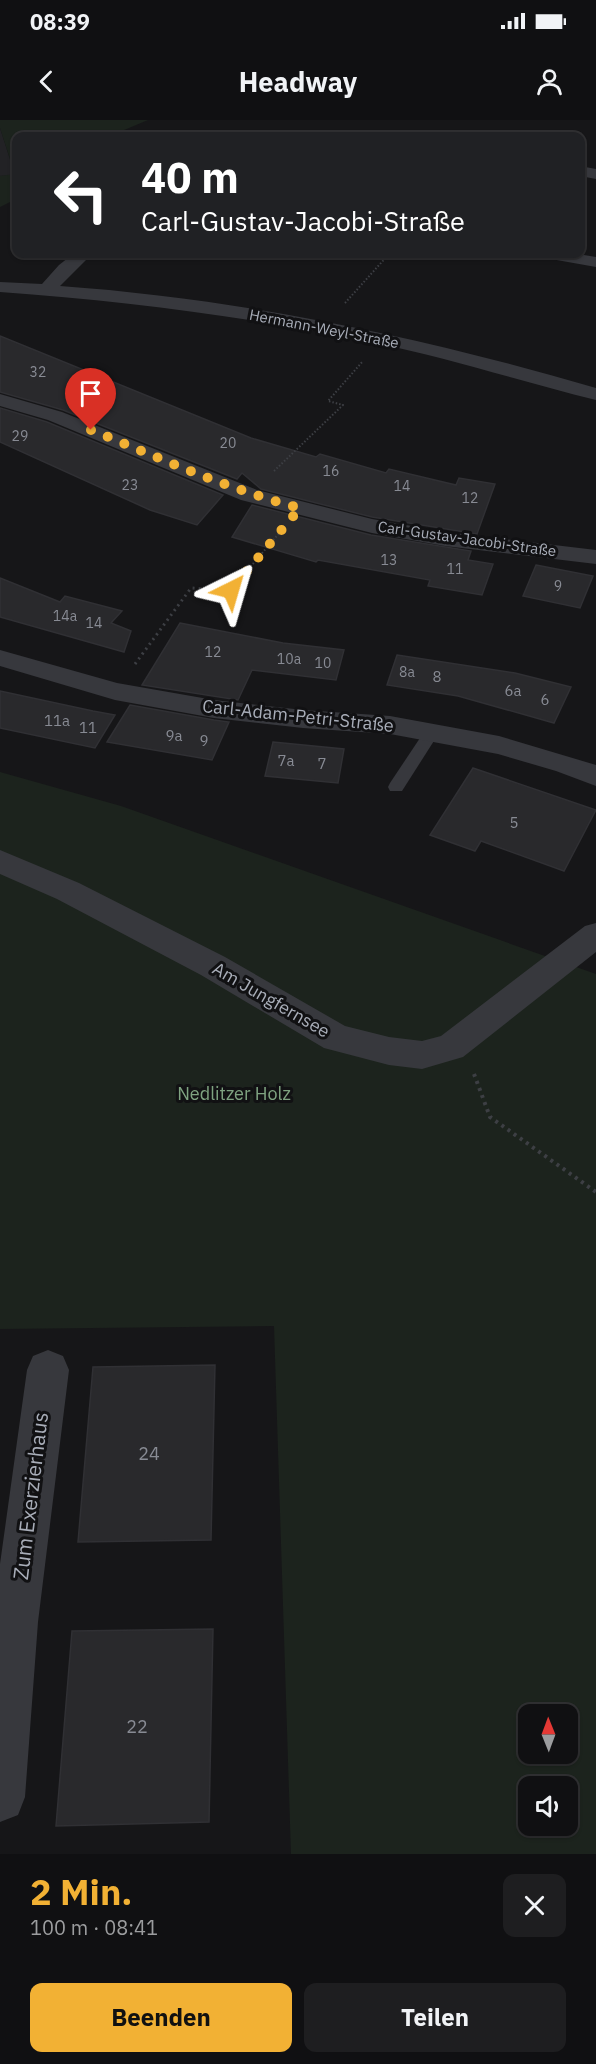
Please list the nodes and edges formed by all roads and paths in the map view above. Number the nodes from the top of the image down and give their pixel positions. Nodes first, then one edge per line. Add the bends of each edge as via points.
1 (78, 258) edge
2 (385, 258) edge
3 (574, 258) edge
4 (596, 262) edge
5 (0, 286) edge
6 (48, 289) junction
7 (324, 326) junction
8 (382, 339) junction
9 (596, 394) edge
10 (0, 400) edge
11 (249, 495) junction
12 (300, 508) junction
13 (596, 557) edge
14 (0, 658) edge
15 (115, 691) junction
16 (431, 733) junction
17 (596, 776) edge
18 (396, 787) dead end
19 (0, 861) edge
20 (596, 935) edge
21 (461, 1039) junction
22 (596, 1192) edge
23 (48, 1370) dead end
24 (8, 1622) edge
25 (0, 1797) edge

1 - 6 street
2 - 7 path
3 - 4 street
5 - 6 street
6 - 7 street, Hermann-Weyl-Straße via 190,305
7 - 8 street, Hermann-Weyl-Straße
8 - 9 street, Hermann-Weyl-Straße via 516,370
8 - 11 path via 328,401 343,405
10 - 11 street, Carl-Gustav-Jacobi-Straße via 55,416
11 - 12 street, Carl-Gustav-Jacobi-Straße
12 - 13 street, Carl-Gustav-Jacobi-Straße via 445,539
12 - 15 path via 231,590 191,588
14 - 15 street, Carl-Adam-Petri-Straße
15 - 16 street, Carl-Adam-Petri-Straße via 214,709 390,725
16 - 17 street, Carl-Adam-Petri-Straße via 499,746
16 - 18 lane
19 - 21 street, Am Jungfernsee via 68,891 213,966 336,1038 422,1055 451,1047
20 - 21 street, Am Jungfernsee
21 - 22 path via 490,1117
23 - 24 street, Zum Exerzierhaus
24 - 25 street, Zum Exerzierhaus

